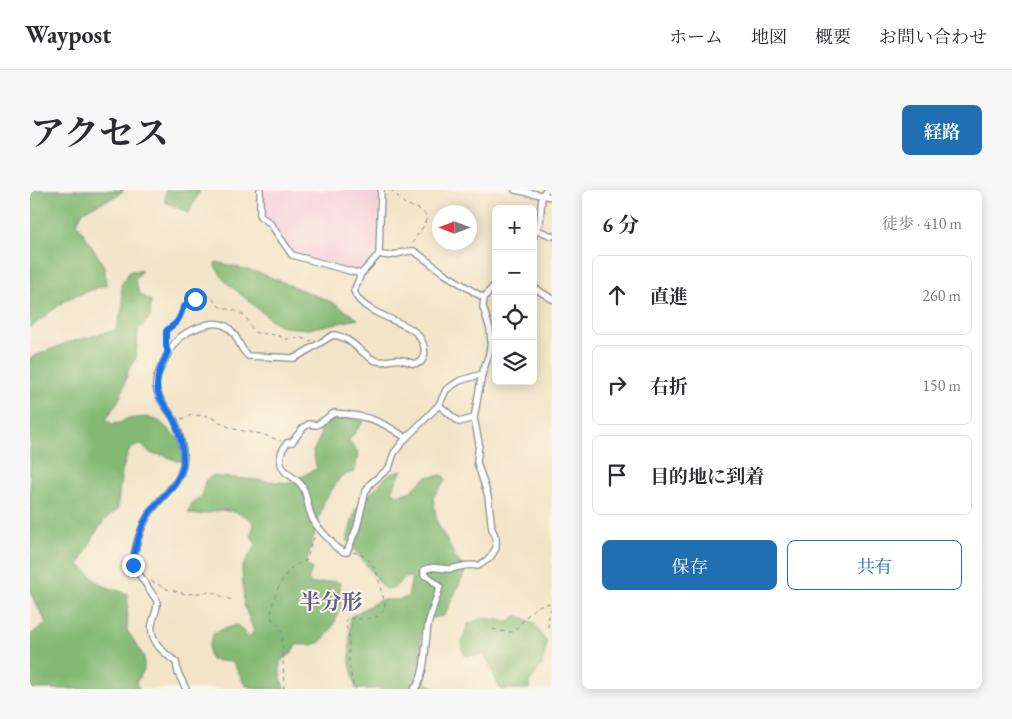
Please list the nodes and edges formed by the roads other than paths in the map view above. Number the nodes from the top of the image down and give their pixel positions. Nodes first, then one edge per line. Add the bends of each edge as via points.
1 (260, 190) edge
2 (382, 190) edge
3 (515, 190) edge
4 (544, 192) edge
5 (552, 197) edge
6 (537, 230) joint
7 (552, 236) edge
8 (378, 254) junction
9 (361, 274) junction
10 (492, 288) edge
11 (537, 290) edge
12 (484, 298) junction
13 (552, 299) edge
14 (482, 374) junction
15 (439, 405) junction
16 (474, 418) junction
17 (406, 438) junction
18 (186, 689) edge
19 (414, 689) edge

1 - 9 street via 260,216 270,223 292,255
2 - 8 street
3 - 4 street
4 - 5 street
4 - 6 street
6 - 7 street
8 - 9 street
8 - 12 street via 392,256 412,251
9 - 18 street via 354,291 356,297 377,312 412,329 424,344 421,362 377,361 339,335 333,335 295,358 248,356 234,333 219,323 207,324 182,335 168,352 158,374 156,387 175,421 184,456 183,466 177,480 151,512 133,565 157,601 152,634 158,646 176,662
10 - 12 street
11 - 13 street
12 - 14 street via 491,341
14 - 15 street via 452,385
14 - 16 street
15 - 16 street via 459,422
15 - 17 street
16 - 19 street via 479,443 477,462 488,496 496,548 490,558 478,566 467,564 424,570 424,575 440,587 429,623 422,671
17 - 17 street via 387,424 369,417 334,413 318,425 309,424 303,428 280,453 285,473 303,487 310,513 334,548 347,552 365,493 388,468 394,453

